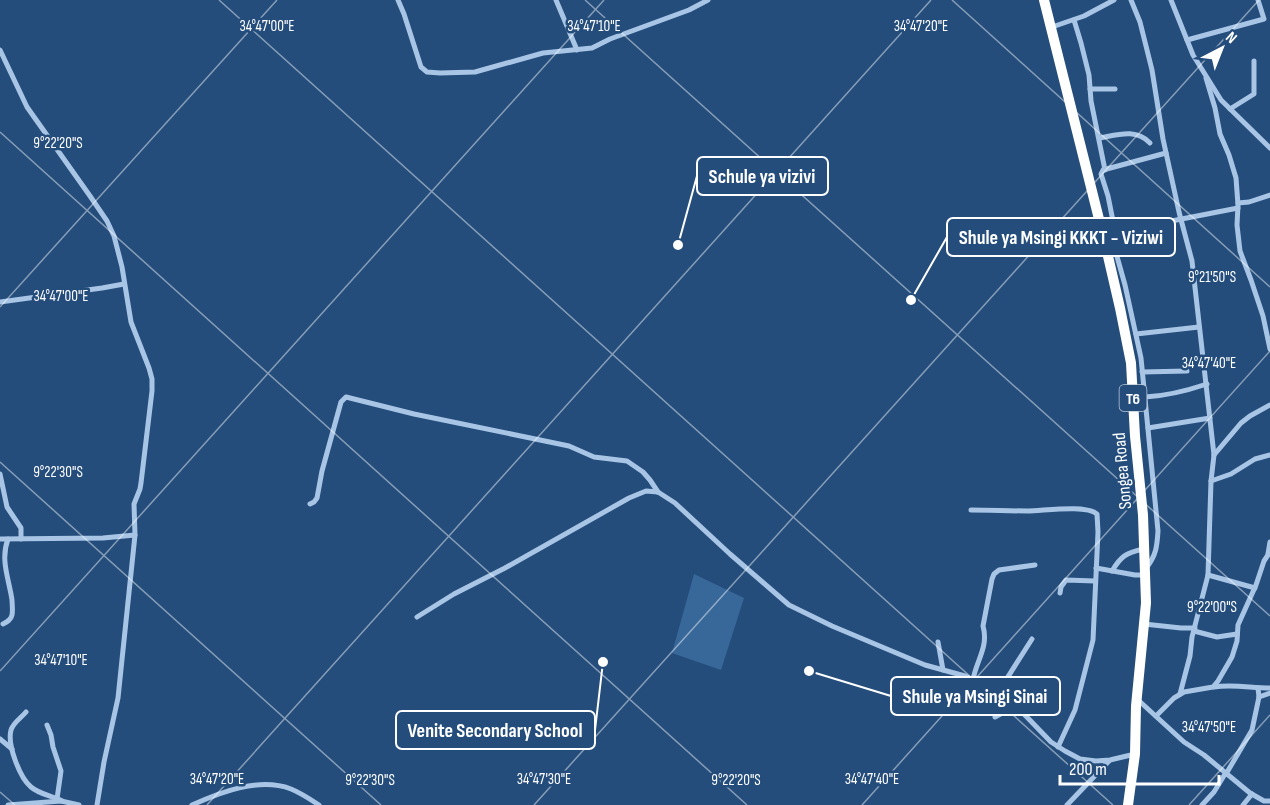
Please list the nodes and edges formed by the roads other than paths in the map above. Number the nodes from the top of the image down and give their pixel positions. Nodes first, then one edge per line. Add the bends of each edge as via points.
1 (398, 0) edge
2 (556, 0) edge
3 (708, 0) edge
4 (1044, 0) edge
5 (1114, 0) edge
6 (1131, 0) edge
7 (1180, 0) edge
8 (1258, 0) edge
9 (1171, 1) edge
10 (1267, 19) edge
11 (1074, 20) junction
12 (1052, 27) junction
13 (1187, 40) junction
14 (0, 50) edge
15 (577, 50) junction
16 (1254, 61) dead end
17 (1206, 78) junction
18 (1090, 89) junction
19 (1115, 89) dead end
20 (1230, 109) junction
21 (1099, 138) junction
22 (1150, 143) dead end
23 (1270, 148) edge
24 (1166, 153) junction
25 (1105, 170) junction
26 (1269, 196) edge
27 (1238, 205) junction
28 (1182, 220) junction
29 (1107, 230) junction
30 (124, 284) junction
31 (0, 302) edge
32 (1270, 312) edge
33 (1263, 316) junction
34 (1199, 327) junction
35 (1136, 334) junction
36 (1270, 349) edge
37 (1187, 370) dead end
38 (1142, 372) junction
39 (1207, 384) junction
40 (1145, 397) junction
41 (1270, 405) edge
42 (1210, 418) junction
43 (1148, 428) junction
44 (1214, 455) junction
45 (1270, 455) edge
46 (0, 474) edge
47 (1211, 481) junction
48 (658, 492) junction
49 (310, 504) dead end
50 (971, 510) dead end
51 (135, 535) junction
52 (0, 539) edge
53 (8, 539) junction
54 (21, 539) junction
55 (1270, 542) edge
56 (1145, 548) junction
57 (1269, 554) edge
58 (1035, 565) dead end
59 (1095, 568) junction
60 (1112, 571) junction
61 (1146, 572) junction
62 (1208, 575) junction
63 (1095, 581) junction
64 (1255, 588) junction
65 (1060, 593) dead end
66 (417, 617) dead end
67 (3, 624) dead end
68 (1144, 624) junction
69 (1194, 629) junction
70 (1237, 634) junction
71 (1032, 639) dead end
72 (938, 642) dead end
73 (943, 670) junction
74 (973, 680) junction
75 (1213, 687) junction
76 (1258, 688) junction
77 (1270, 688) edge
78 (1270, 693) edge
79 (997, 694) junction
80 (1180, 694) junction
81 (1259, 698) junction
82 (1137, 699) junction
83 (1015, 706) junction
84 (26, 712) dead end
85 (1156, 716) junction
86 (995, 717) dead end
87 (47, 725) dead end
88 (0, 740) edge
89 (1058, 747) junction
90 (12, 749) junction
91 (1135, 754) junction
92 (1110, 760) junction
93 (1226, 774) junction
94 (1252, 794) junction
95 (59, 800) junction
96 (1270, 801) edge
97 (8, 805) edge
98 (79, 805) edge
99 (97, 805) edge
100 (192, 805) edge
101 (319, 805) edge
102 (1066, 805) edge
103 (1128, 805) edge
104 (1202, 805) edge
105 (1243, 805) edge

1 - 15 street via 421,67 427,72 475,72 543,54
2 - 15 street
3 - 15 street via 592,48
4 - 12 highway, Songea Road / T6
5 - 11 street
6 - 24 street via 1152,70
7 - 9 street
8 - 10 street
9 - 13 street
10 - 13 street
11 - 12 street
11 - 18 street
12 - 29 highway, Songea Road / T6
13 - 17 street
14 - 30 street via 27,106 114,236
16 - 20 street via 1254,94
17 - 20 street
17 - 27 street via 1236,178
18 - 19 street
18 - 21 street
20 - 23 street
21 - 22 street via 1136,133
21 - 25 street
24 - 25 street
24 - 28 street
25 - 29 street via 1101,174 1113,221
26 - 27 street
27 - 28 street
27 - 33 street via 1240,251
28 - 29 street
28 - 34 street via 1194,274
29 - 35 street
29 - 56 highway, Songea Road / T6 via 1131,363
30 - 31 street
30 - 51 street via 131,322 152,379 141,483 134,504
32 - 33 street
33 - 36 street
34 - 35 street
34 - 39 street
35 - 38 street
37 - 38 street
38 - 40 street
39 - 40 street via 1161,397
39 - 42 street
40 - 43 street
41 - 44 street via 1241,423
42 - 43 street
42 - 44 street
43 - 61 street via 1158,531 1157,547
44 - 47 street
45 - 47 street
46 - 54 street via 7,507 21,528
47 - 62 street
48 - 49 street via 651,480 627,461 594,457 569,446 346,397 341,402 317,498
48 - 66 street via 646,491 629,498
48 - 73 street via 675,502 789,605
50 - 59 street via 1093,510 1098,518
51 - 54 street
51 - 99 street via 118,698
52 - 53 street
53 - 54 street
53 - 67 street via 4,557 12,615
55 - 57 street
56 - 60 street via 1126,554
56 - 61 highway, Songea Road / T6
57 - 64 street
58 - 74 street via 999,570 992,579 983,626 985,643
59 - 60 street
59 - 63 street
60 - 61 street via 1136,575
61 - 68 highway, Songea Road / T6
62 - 64 street
62 - 69 street
63 - 65 street via 1066,580
63 - 89 street via 1093,640 1075,710
64 - 70 street
68 - 69 street
68 - 82 highway, Songea Road / T6
69 - 70 street via 1217,637
69 - 80 street
70 - 75 street via 1232,657
71 - 79 street
72 - 73 street
73 - 74 street
74 - 79 street
75 - 76 street
75 - 80 street
76 - 77 street
76 - 81 street
78 - 81 street
79 - 83 street
80 - 85 street
81 - 93 street via 1252,730
82 - 85 street
82 - 91 highway, Songea Road / T6
83 - 86 street
83 - 89 street
84 - 90 street via 12,728
85 - 93 street
87 - 95 street via 61,771
88 - 90 street
89 - 92 street via 1080,759
90 - 95 street via 29,785
91 - 92 street
91 - 103 highway, Songea Road / T6
92 - 102 street
93 - 94 street
93 - 104 street
94 - 96 street
94 - 105 street
95 - 97 street
95 - 98 street
100 - 101 street via 248,785 265,784 289,788

